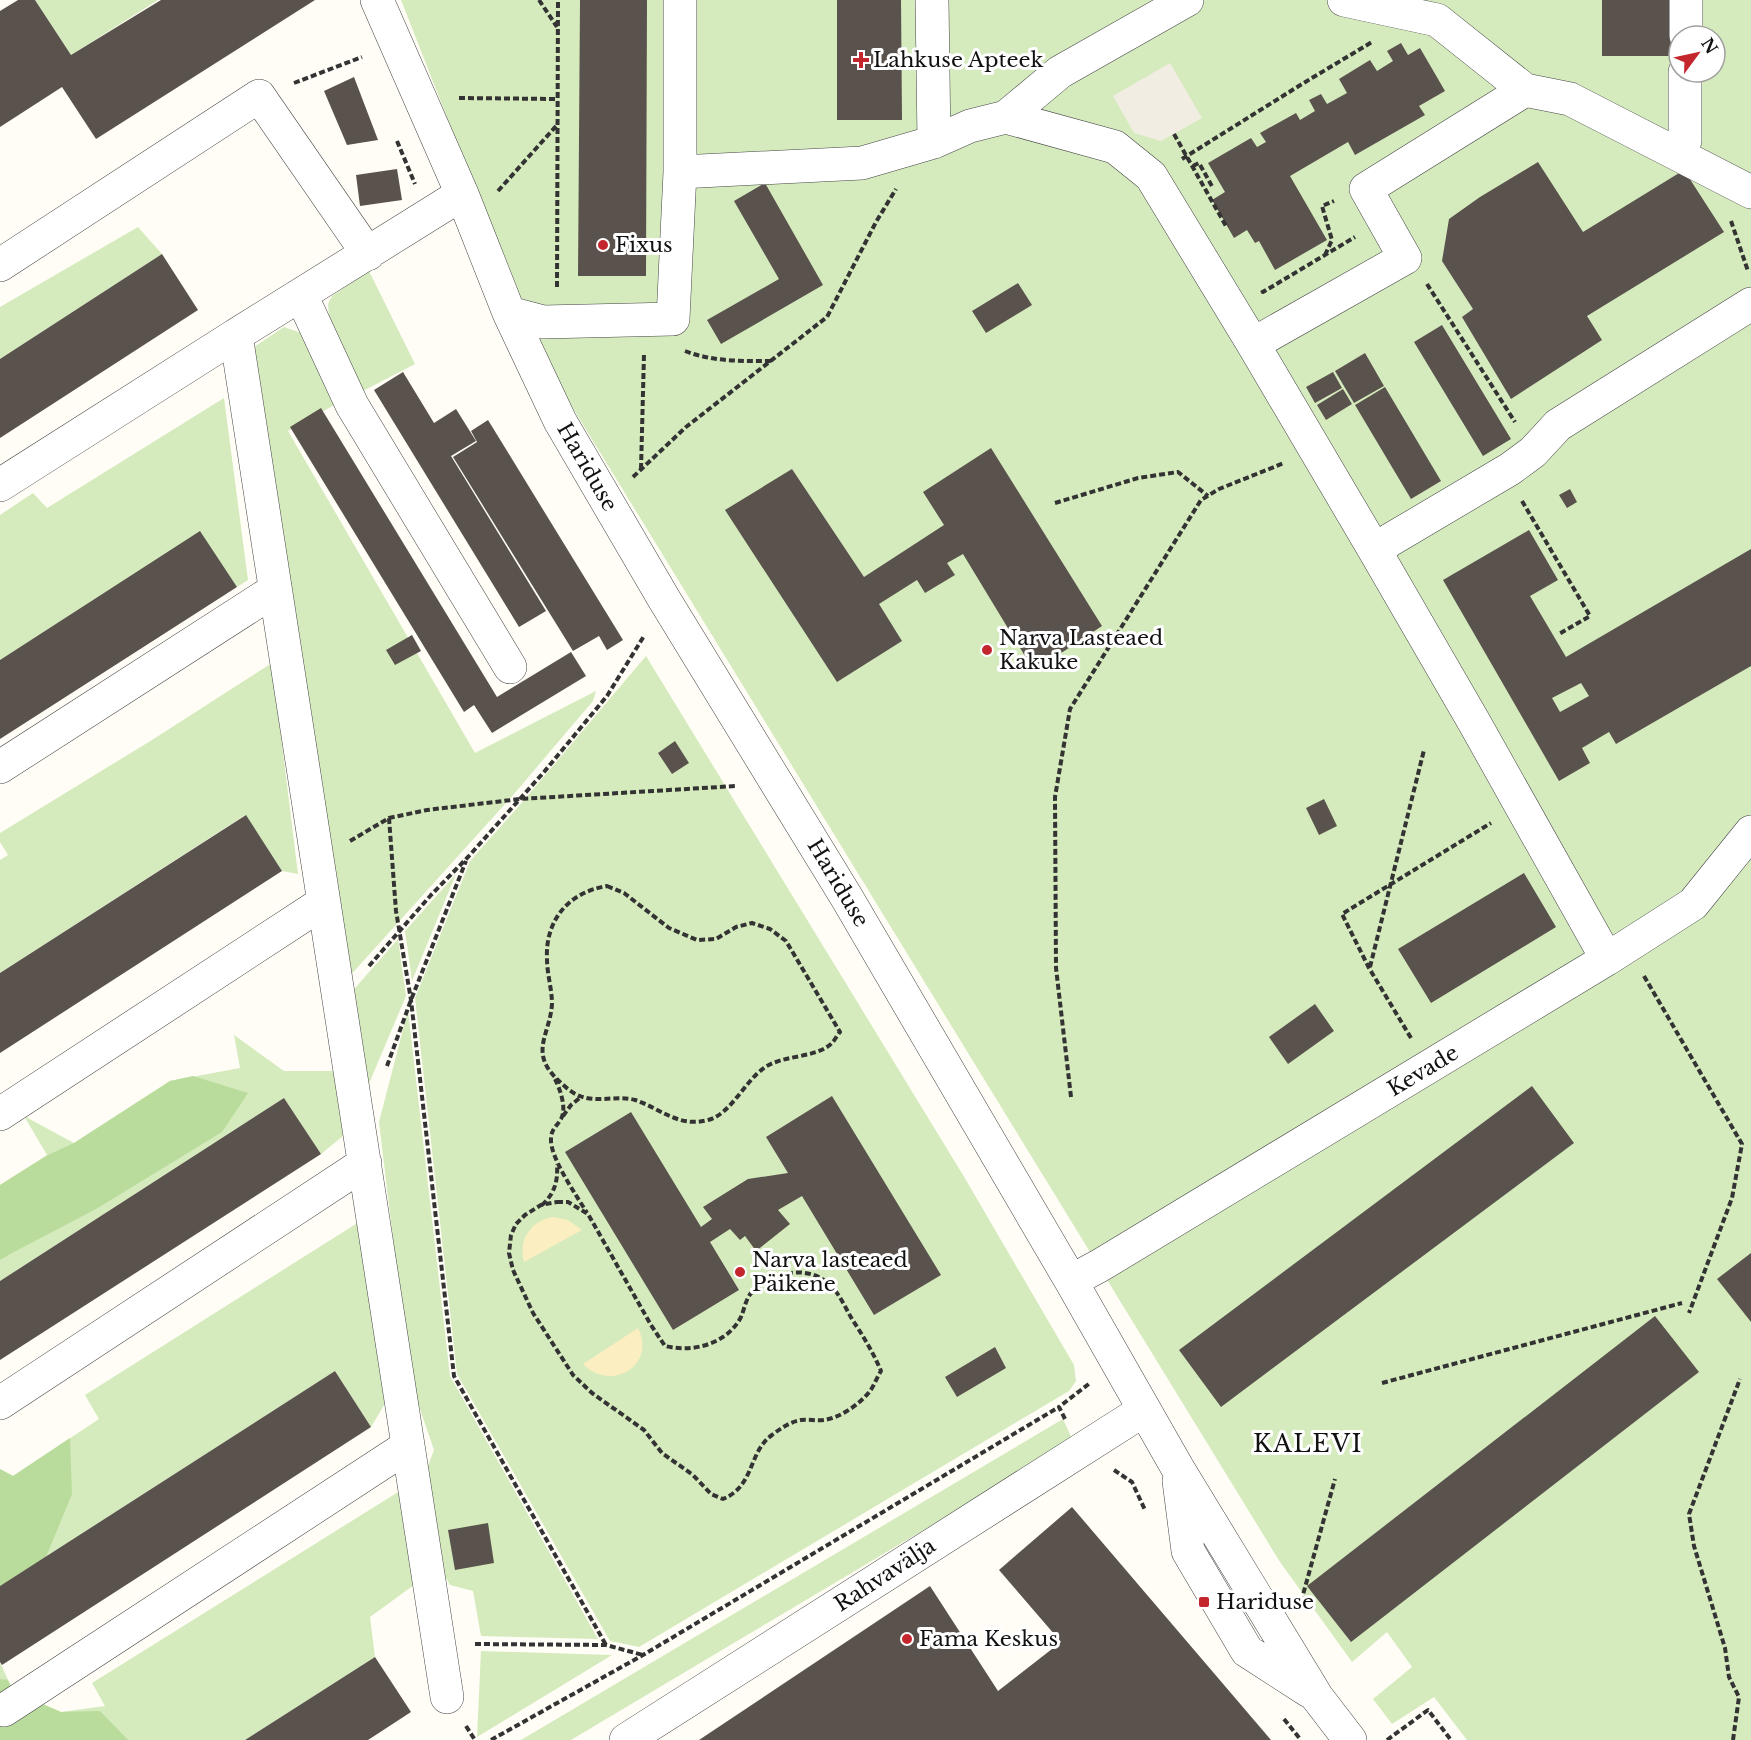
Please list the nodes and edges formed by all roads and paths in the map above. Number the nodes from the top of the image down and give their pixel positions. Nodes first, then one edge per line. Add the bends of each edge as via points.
1 (377, 0) edge
2 (539, 0) edge
3 (558, 0) edge
4 (680, 0) edge
5 (932, 0) edge
6 (1186, 0) edge
7 (1344, 0) edge
8 (1686, 0) edge
9 (1430, 12) edge
10 (1686, 24) edge
11 (558, 28) junction
12 (362, 57) dead end
13 (1685, 84) edge
14 (1525, 90) junction
15 (259, 96) junction
16 (455, 98) dead end
17 (558, 99) junction
18 (1006, 117) junction
19 (558, 124) junction
20 (1174, 134) dead end
21 (1684, 141) dead end
22 (934, 142) junction
23 (1187, 156) junction
24 (1193, 166) junction
25 (680, 172) junction
26 (1714, 172) junction
27 (898, 188) dead end
28 (1213, 188) dead end
29 (1366, 189) junction
30 (1751, 192) edge
31 (478, 195) junction
32 (1384, 220) junction
33 (1227, 228) dead end
34 (368, 254) junction
35 (1324, 256) junction
36 (1406, 258) junction
37 (0, 265) edge
38 (1751, 280) edge
39 (1258, 283) dead end
40 (301, 295) junction
41 (1751, 304) edge
42 (1314, 308) junction
43 (509, 313) junction
44 (557, 322) junction
45 (645, 325) junction
46 (236, 335) junction
47 (1253, 344) junction
48 (773, 361) junction
49 (1316, 450) junction
50 (1533, 452) junction
51 (641, 469) junction
52 (1505, 471) junction
53 (630, 479) dead end
54 (0, 486) edge
55 (1208, 496) junction
56 (1055, 502) dead end
57 (1375, 551) junction
58 (275, 590) junction
59 (646, 632) dead end
60 (1558, 634) dead end
61 (510, 667) dead end
62 (1424, 750) dead end
63 (0, 767) edge
64 (737, 786) dead end
65 (520, 799) junction
66 (1520, 806) junction
67 (389, 818) junction
68 (1751, 832) edge
69 (468, 857) junction
70 (1751, 858) edge
71 (317, 861) junction
72 (1716, 875) junction
73 (1391, 884) junction
74 (324, 902) junction
75 (400, 930) junction
76 (1617, 953) junction
77 (1369, 968) junction
78 (339, 1000) junction
79 (411, 1000) junction
80 (1429, 1067) junction
81 (384, 1075) dead end
82 (554, 1075) junction
83 (581, 1097) junction
84 (1071, 1097) dead end
85 (0, 1114) edge
86 (563, 1117) junction
87 (557, 1160) junction
88 (365, 1163) junction
89 (541, 1205) junction
90 (588, 1214) junction
91 (1071, 1281) junction
92 (1682, 1303) dead end
93 (1689, 1313) dead end
94 (1740, 1379) dead end
95 (1382, 1383) dead end
96 (0, 1403) edge
97 (1059, 1407) dead end
98 (1144, 1410) junction
99 (408, 1446) junction
100 (1335, 1479) dead end
101 (1301, 1603) dead end
102 (439, 1644) junction
103 (606, 1645) junction
104 (643, 1655) junction
105 (447, 1697) dead end
106 (4, 1710) dead end
107 (491, 1740) edge
108 (626, 1740) edge
109 (1350, 1740) edge
110 (1387, 1740) edge
111 (1451, 1740) edge
112 (1733, 1740) edge

1 - 31 street, Hariduse
2 - 11 path
3 - 11 path
4 - 25 street
5 - 22 street
6 - 18 street via 1060,72
7 - 9 street
8 - 10 street
9 - 14 street
9 - 23 path via 1302,84
11 - 17 path
12 - 15 path
13 - 21 street
14 - 26 street via 1570,99
14 - 29 street
15 - 34 street
15 - 37 street
16 - 17 path
17 - 19 path
18 - 22 street via 970,126
18 - 47 street via 1115,147 1151,176
19 - 31 path
19 - 44 path
20 - 23 path
22 - 25 street via 862,163
23 - 24 path
24 - 28 path via 1199,163
24 - 33 path
25 - 45 street via 673,320
26 - 30 street
26 - 38 path
27 - 48 path via 827,317
29 - 32 street
29 - 35 path via 1322,206 1332,240
31 - 34 street
31 - 43 street, Hariduse
32 - 35 path
32 - 36 street
34 - 40 street
35 - 39 path via 1263,292
35 - 42 path
36 - 42 street
36 - 50 path via 1432,289
40 - 46 street
40 - 61 street via 352,405
41 - 50 street via 1558,425
42 - 47 street
43 - 44 street
43 - 91 street, Hariduse via 560,421 847,898
44 - 45 street
45 - 48 path via 665,343 695,355
45 - 51 path
46 - 54 street
46 - 58 street
47 - 49 street
48 - 51 path via 686,428
49 - 55 path
49 - 57 street
50 - 52 street
51 - 53 path
52 - 57 street
52 - 60 path via 1590,616
55 - 56 path via 1178,472 1138,478
55 - 84 path via 1201,500 1070,709 1055,797 1056,968
57 - 66 street
58 - 63 street
58 - 71 street
59 - 65 path via 607,696
62 - 73 path
64 - 65 path
65 - 67 path
65 - 69 path
66 - 73 path
66 - 76 street
67 - 71 path
67 - 75 path
68 - 72 street, Kevade
69 - 75 path
69 - 79 path
70 - 72 street
71 - 74 street
72 - 76 street, Kevade via 1693,904
73 - 77 path
73 - 77 path via 1342,914
74 - 78 street
74 - 85 street
75 - 78 path
75 - 79 path
76 - 80 street, Kevade
76 - 93 path via 1742,1144 1732,1198
77 - 80 path
78 - 88 street
79 - 81 path
79 - 103 path via 454,1376
80 - 91 street, Kevade
82 - 83 path
82 - 83 path via 541,1048 551,1013 549,934 566,905 591,889 607,886 624,893 669,928 697,940 716,939 752,923 770,930 786,941 840,1032 823,1048 764,1067 720,1114 709,1120 676,1120 636,1100
82 - 86 path
83 - 86 path
86 - 87 path via 551,1140
87 - 89 path via 554,1191
87 - 90 path
88 - 96 street
88 - 99 street
89 - 90 path via 568,1202
89 - 90 path via 516,1224 509,1253 533,1313 573,1375 644,1430 662,1453 693,1475 711,1494 723,1499 730,1496 746,1480 768,1437 785,1425 836,1417 870,1391 881,1371 874,1353 833,1287 819,1276 800,1271 780,1274 752,1292 740,1320 716,1342 678,1349 665,1346
91 - 98 street, Hariduse
92 - 95 path
94 - 112 path via 1689,1514 1694,1546 1725,1648 1729,1677 1739,1697
97 - 104 path
98 - 108 street, Rahvavälja
98 - 109 street, Hariduse via 1317,1697
99 - 102 street
99 - 106 street
100 - 101 path
102 - 103 path
102 - 105 street
103 - 104 path
104 - 107 path
110 - 111 path via 1428,1710

